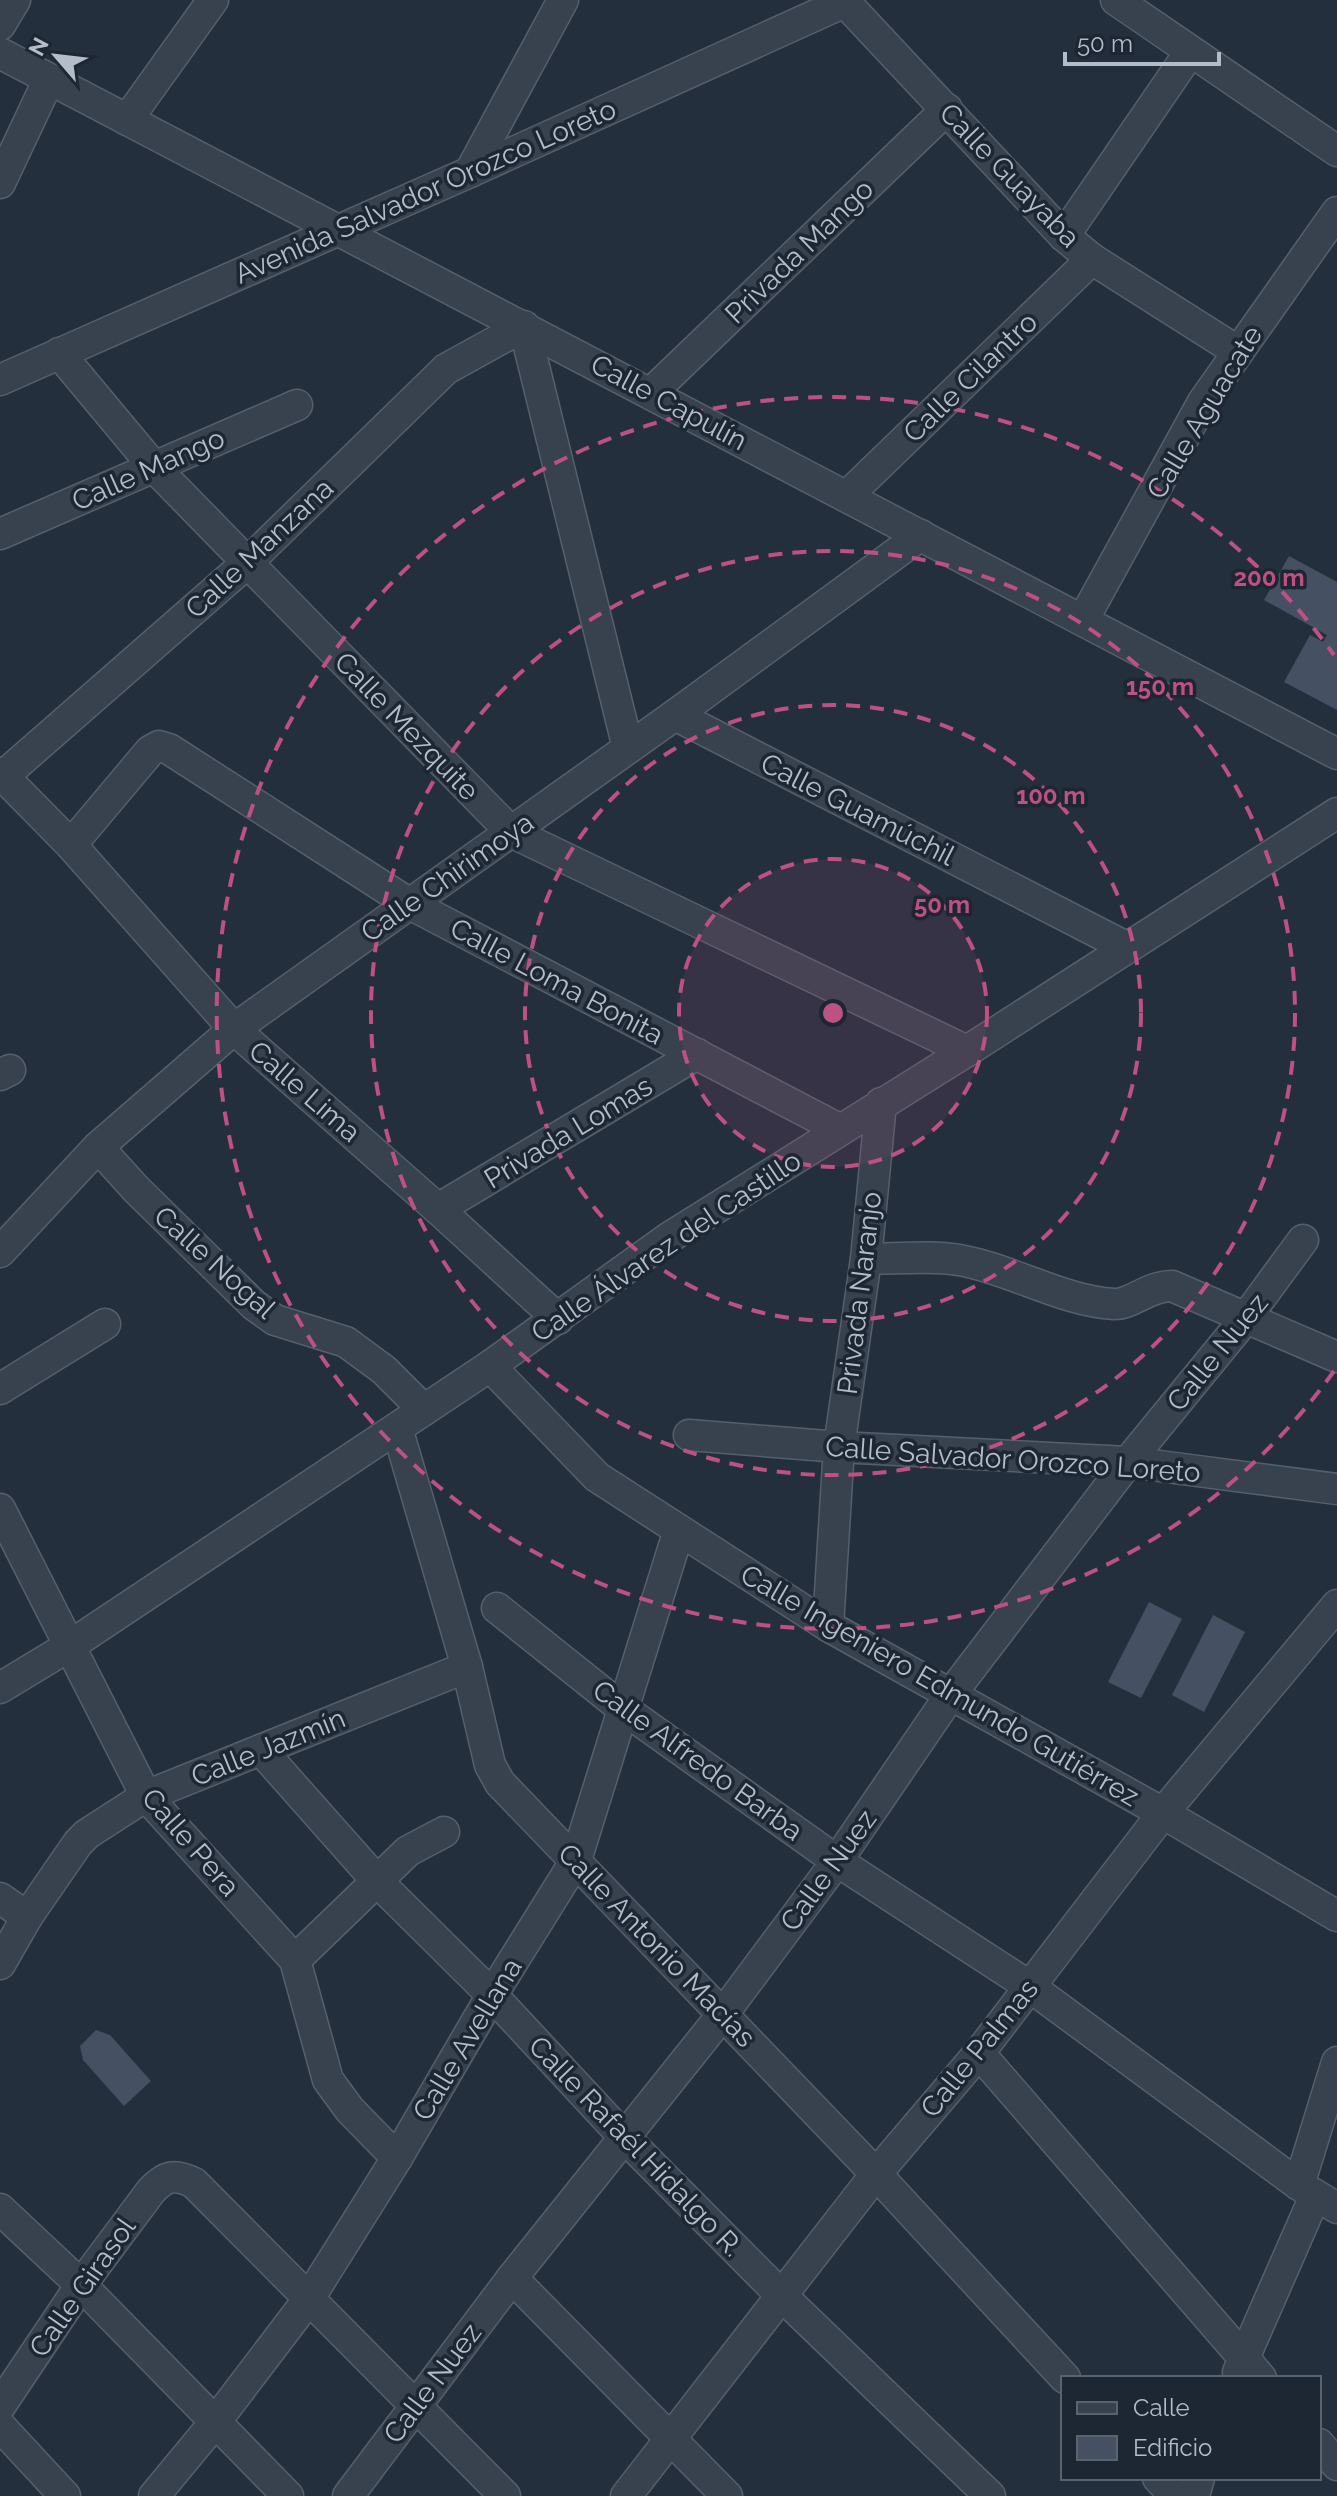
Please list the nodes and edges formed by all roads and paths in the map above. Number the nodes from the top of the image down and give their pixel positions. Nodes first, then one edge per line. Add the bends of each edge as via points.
1 (15, 0) edge
2 (213, 0) edge
3 (563, 0) edge
4 (1116, 0) edge
5 (846, 1) edge
6 (0, 25) edge
7 (1190, 52) junction
8 (0, 53) edge
9 (49, 79) junction
10 (947, 109) junction
11 (127, 120) junction
12 (1337, 151) edge
13 (470, 172) junction
14 (0, 183) edge
15 (1337, 212) edge
16 (340, 230) junction
17 (1064, 236) junction
18 (1092, 259) junction
19 (524, 326) junction
20 (1237, 351) junction
21 (59, 353) junction
22 (0, 380) edge
23 (651, 393) junction
24 (297, 405) dead end
25 (154, 467) junction
26 (847, 496) junction
27 (0, 534) edge
28 (921, 535) junction
29 (248, 562) junction
30 (1083, 620) junction
31 (675, 715) junction
32 (628, 748) junction
33 (1337, 754) edge
34 (1, 776) edge
35 (1337, 813) edge
36 (511, 832) junction
37 (71, 845) junction
38 (410, 904) junction
39 (1126, 947) junction
40 (234, 1029) junction
41 (967, 1051) junction
42 (697, 1054) junction
43 (881, 1103) junction
44 (839, 1129) junction
45 (98, 1147) junction
46 (438, 1209) junction
47 (1303, 1240) dead end
48 (0, 1252) edge
49 (866, 1259) junction
50 (558, 1319) junction
51 (1245, 1319) junction
52 (105, 1324) dead end
53 (1337, 1357) edge
54 (490, 1366) junction
55 (0, 1389) edge
56 (424, 1410) junction
57 (397, 1428) junction
58 (689, 1435) dead end
59 (839, 1447) junction
60 (1128, 1462) junction
61 (1337, 1489) edge
62 (0, 1509) edge
63 (679, 1530) junction
64 (1337, 1605) edge
65 (497, 1608) dead end
66 (828, 1626) junction
67 (71, 1645) junction
68 (467, 1667) junction
69 (0, 1688) edge
70 (951, 1694) junction
71 (622, 1708) junction
72 (261, 1750) junction
73 (146, 1796) junction
74 (1163, 1813) junction
75 (444, 1832) dead end
76 (576, 1860) junction
77 (837, 1861) junction
78 (378, 1882) junction
79 (0, 1898) edge
80 (1337, 1916) edge
81 (27, 1917) junction
82 (295, 1960) junction
83 (0, 1964) edge
84 (1029, 1986) junction
85 (492, 1995) junction
86 (723, 2014) junction
87 (979, 2053) junction
88 (1337, 2062) edge
89 (625, 2138) junction
90 (397, 2158) junction
91 (876, 2174) junction
92 (1317, 2196) edge
93 (0, 2209) edge
94 (512, 2278) junction
95 (81, 2285) junction
96 (781, 2295) junction
97 (308, 2300) junction
98 (1247, 2371) edge
99 (1063, 2376) edge
100 (416, 2405) junction
101 (0, 2406) edge
102 (216, 2421) junction
103 (0, 2426) edge
104 (669, 2438) junction
105 (1321, 2446) edge
106 (1337, 2465) edge
107 (1160, 2480) edge
108 (65, 2496) edge
109 (154, 2496) edge
110 (288, 2496) edge
111 (348, 2496) edge
112 (505, 2496) edge
113 (626, 2496) edge
114 (727, 2496) edge
115 (990, 2496) edge
116 (1175, 2496) edge

1 - 6 street
2 - 11 street
3 - 13 street
4 - 7 street
5 - 10 street, Calle Guayaba
5 - 13 street, Avenida Salvador Orozco Loreto
7 - 12 street
7 - 17 street
8 - 9 street, Calle Capulín
9 - 11 street, Calle Capulín
9 - 14 street
10 - 17 street, Calle Guayaba
10 - 23 street, Privada Mango
11 - 16 street, Calle Capulín
13 - 16 street, Avenida Salvador Orozco Loreto
15 - 20 street, Calle Aguacate
16 - 19 street, Calle Capulín
16 - 21 street, Avenida Salvador Orozco Loreto
17 - 18 street, Calle Guayaba
18 - 20 street, Calle Guayaba
18 - 26 street, Calle Cilantro
19 - 23 street, Calle Capulín
19 - 29 street, Calle Manzana via 446,369
19 - 32 street
20 - 30 street, Calle Aguacate via 1203,402
21 - 22 street, Avenida Salvador Orozco Loreto
21 - 25 street, Calle Mezquite
23 - 26 street, Calle Capulín
24 - 25 street, Calle Mango
25 - 27 street, Calle Mango
25 - 29 street, Calle Mezquite
26 - 28 street, Calle Capulín
28 - 30 street, Calle Capulín
28 - 31 street, Calle Chirimoya
29 - 34 street, Calle Manzana
29 - 36 street, Calle Mezquite
30 - 33 street, Calle Capulín
31 - 32 street, Calle Chirimoya
31 - 39 street, Calle Guamúchil
32 - 36 street, Calle Chirimoya
34 - 37 street, Calle Lima
35 - 39 street, Calle Álvarez del Castillo
36 - 38 street, Calle Chirimoya
36 - 41 street, Calle Mezquite
37 - 38 street, Calle Loma Bonita via 159,746
37 - 40 street, Calle Lima
38 - 40 street, Calle Chirimoya
38 - 42 street, Calle Loma Bonita
39 - 41 street, Calle Álvarez del Castillo
40 - 45 street, Calle Chirimoya
40 - 46 street, Calle Lima
41 - 43 street, Calle Álvarez del Castillo
42 - 44 street, Calle Loma Bonita
42 - 46 street, Privada Lomas
43 - 44 street, Calle Álvarez del Castillo
43 - 49 street, Privada Naranjo
44 - 50 street, Calle Álvarez del Castillo via 670,1237
45 - 48 street, Calle Chirimoya
45 - 56 street, Calle Nogal via 254,1305 275,1320 346,1342
46 - 50 street, Calle Lima
47 - 51 street, Calle Nuez
49 - 51 street via 958,1260 1118,1305 1172,1286
49 - 59 street, Privada Naranjo
50 - 54 street, Calle Álvarez del Castillo
51 - 53 street
51 - 60 street, Calle Nuez
52 - 55 street
54 - 56 street, Calle Álvarez del Castillo
54 - 63 street, Calle Ingeniero Edmundo Gutiérrez via 597,1477
56 - 57 street, Calle Álvarez del Castillo
57 - 67 street, Calle Álvarez del Castillo
57 - 68 street, Calle Antonio Macías
58 - 59 street, Calle Salvador Orozco Loreto
59 - 60 street, Calle Salvador Orozco Loreto
59 - 66 street, Privada Naranjo
60 - 61 street, Calle Salvador Orozco Loreto
60 - 70 street, Calle Nuez
62 - 67 street, Calle Pera
63 - 66 street, Calle Ingeniero Edmundo Gutiérrez
63 - 71 street, Calle Avellana
64 - 74 street, Calle Palmas
65 - 71 street, Calle Alfredo Barba
66 - 70 street, Calle Ingeniero Edmundo Gutiérrez
67 - 69 street, Calle Álvarez del Castillo
67 - 73 street, Calle Pera
68 - 72 street, Calle Jazmín
68 - 76 street, Calle Antonio Macías via 490,1765 500,1783
70 - 74 street, Calle Ingeniero Edmundo Gutiérrez
70 - 77 street, Calle Nuez
71 - 76 street, Calle Avellana
71 - 77 street, Calle Alfredo Barba
72 - 73 street, Calle Jazmín
72 - 78 street, Calle Rafaél Hidalgo R.
73 - 81 street, Calle Jazmín via 87,1834
73 - 82 street, Calle Pera
74 - 80 street, Calle Ingeniero Edmundo Gutiérrez
74 - 84 street, Calle Palmas
75 - 78 street via 408,1851
76 - 85 street, Calle Avellana
76 - 86 street, Calle Antonio Macías
77 - 84 street, Calle Alfredo Barba
77 - 86 street, Calle Nuez
78 - 82 street
78 - 85 street, Calle Rafaél Hidalgo R.
79 - 81 street
81 - 83 street, Calle Jazmín
82 - 90 street, Calle Pera via 328,2080
84 - 87 street, Calle Palmas
84 - 92 street, Calle Alfredo Barba
85 - 89 street, Calle Rafaél Hidalgo R.
85 - 90 street, Calle Avellana
86 - 89 street, Calle Nuez
86 - 91 street, Calle Antonio Macías
87 - 91 street, Calle Palmas
87 - 98 street
88 - 92 street
89 - 94 street, Calle Nuez
89 - 96 street, Calle Rafaél Hidalgo R.
90 - 97 street, Calle Avellana
91 - 96 street, Calle Palmas
91 - 99 street, Calle Antonio Macías
92 - 98 street
93 - 95 street
94 - 100 street, Calle Nuez
94 - 104 street
95 - 97 street, Calle Girasol via 151,2191 171,2175 194,2183
95 - 101 street, Calle Girasol
95 - 102 street
96 - 104 street, Calle Palmas
96 - 115 street, Calle Rafaél Hidalgo R.
97 - 100 street
97 - 102 street, Calle Avellana
100 - 111 street, Calle Nuez
100 - 112 street
102 - 109 street, Calle Avellana
102 - 110 street
103 - 108 street
104 - 113 street, Calle Palmas
104 - 114 street
105 - 106 street
107 - 116 street

